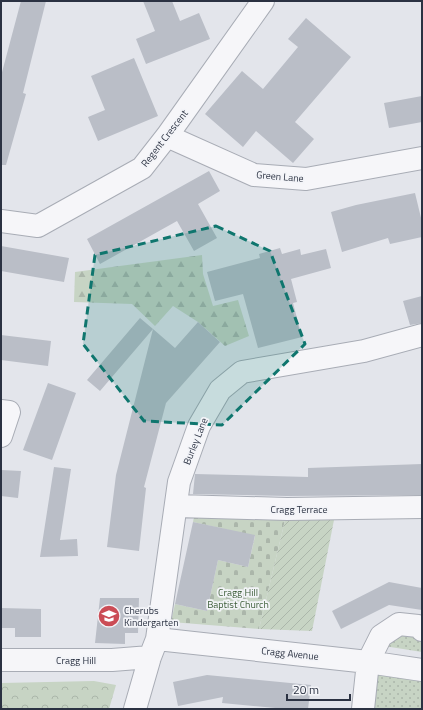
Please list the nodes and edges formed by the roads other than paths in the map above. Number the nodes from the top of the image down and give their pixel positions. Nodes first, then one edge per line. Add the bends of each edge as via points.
1 (263, 1) edge
2 (167, 136) junction
3 (422, 158) edge
4 (1, 221) edge
5 (422, 335) edge
6 (1, 410) edge
7 (1, 436) edge
8 (177, 506) junction
9 (422, 507) edge
10 (422, 630) edge
11 (154, 648) junction
12 (1, 660) edge
13 (368, 662) junction
14 (422, 670) edge
15 (135, 709) edge
16 (363, 709) edge

1 - 2 street, Regent Crescent
2 - 3 street, Green Lane via 254,174 306,179
2 - 4 street, Regent Crescent via 142,168 38,226
5 - 8 street, Burley Lane via 364,351 242,372 220,390 199,426 179,482
6 - 7 street via 9,412
8 - 9 street, Cragg Terrace via 287,509
8 - 11 street, Burley Lane
10 - 13 street via 418,626 399,624 382,636
11 - 12 street, Cragg Hill via 112,660
11 - 13 street, Cragg Avenue
11 - 15 street, Burley Lane
13 - 14 street, Cragg Avenue
13 - 16 street

